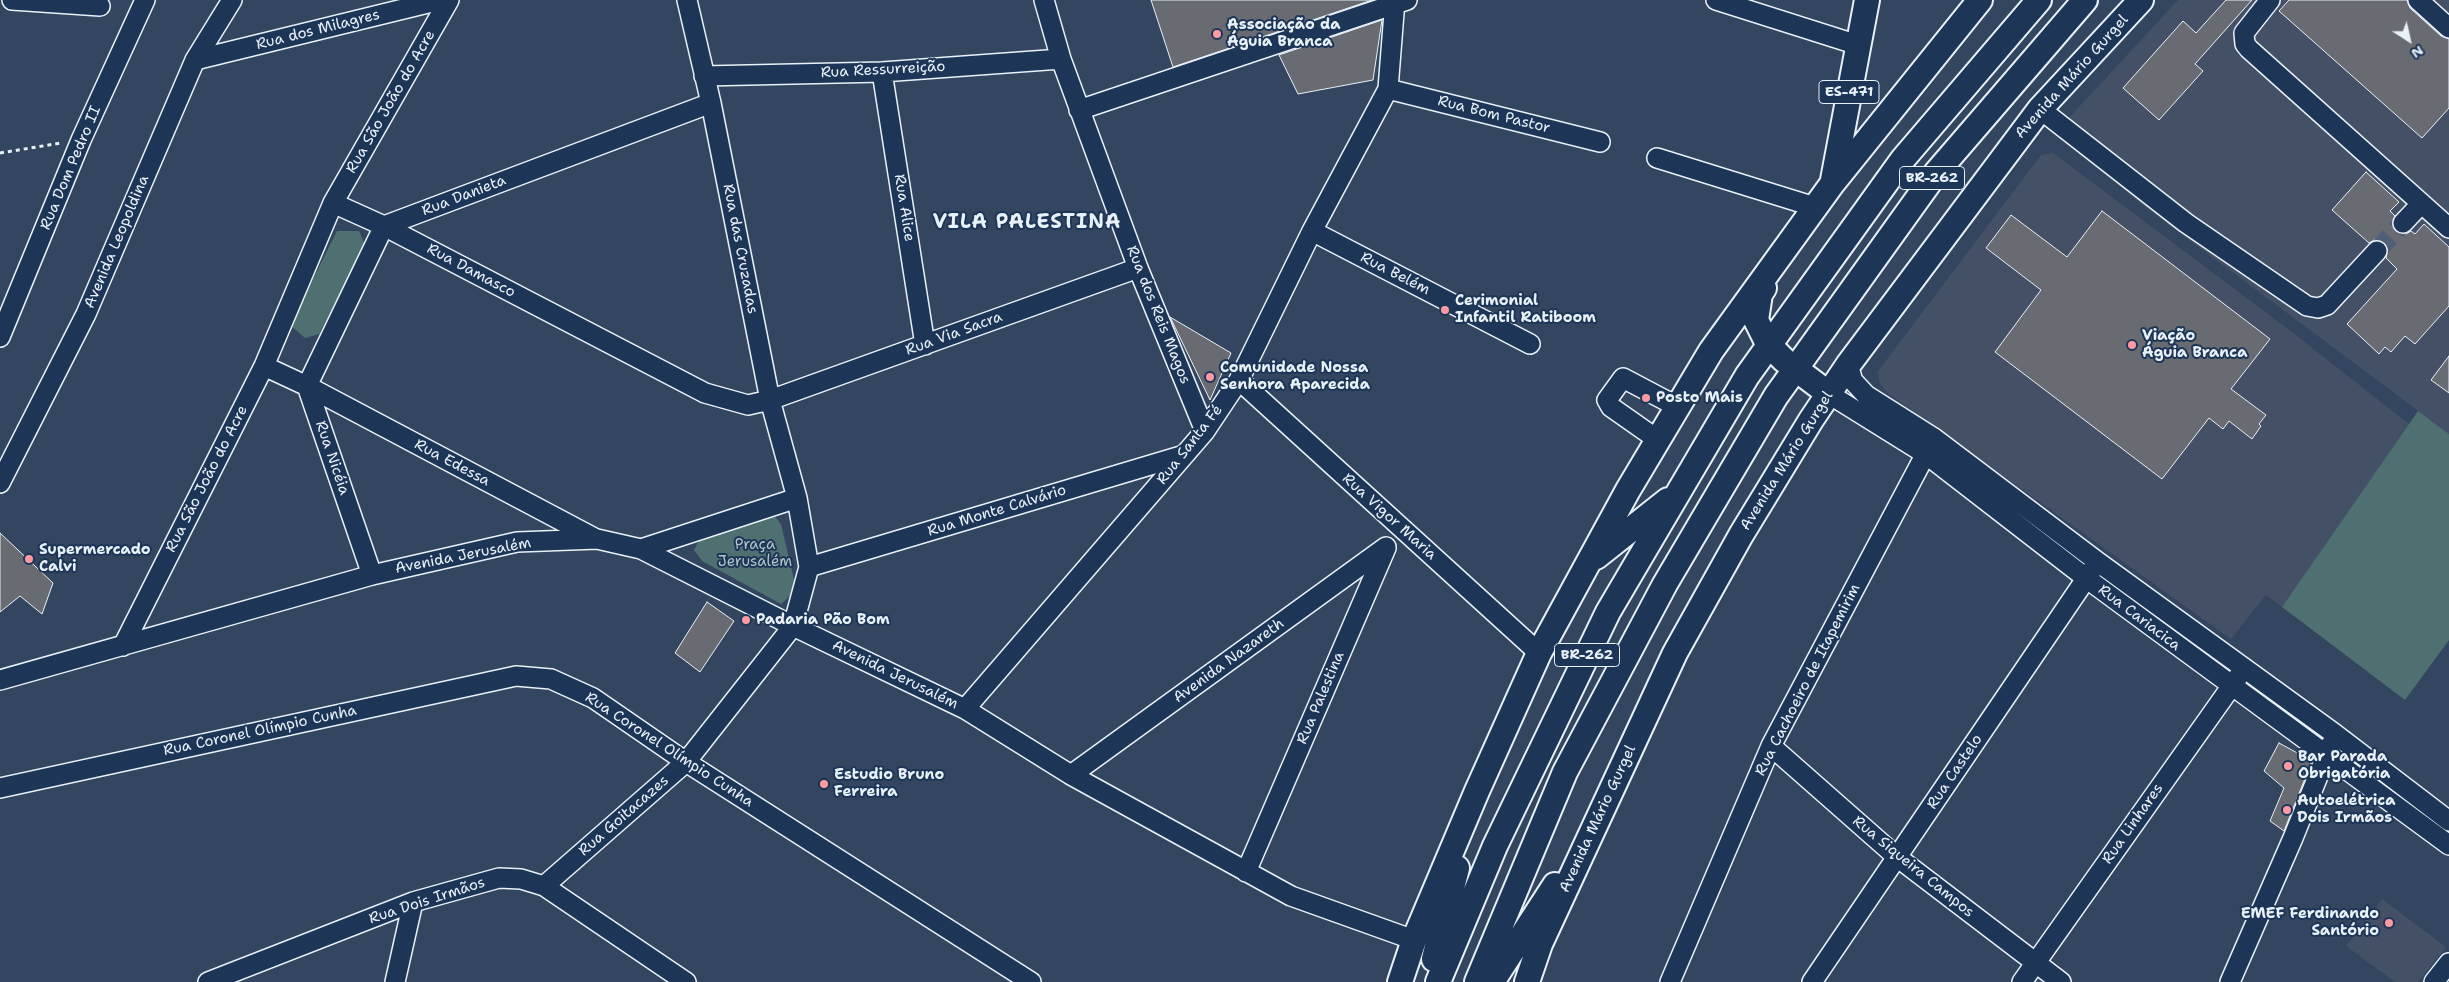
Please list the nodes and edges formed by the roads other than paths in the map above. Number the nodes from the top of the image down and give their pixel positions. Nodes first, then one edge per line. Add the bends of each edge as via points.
1 (12, 0) edge
2 (144, 0) edge
3 (232, 0) edge
4 (440, 0) edge
5 (449, 0) edge
6 (687, 0) edge
7 (1044, 0) edge
8 (1716, 0) edge
9 (1867, 0) edge
10 (1980, 0) edge
11 (2039, 0) edge
12 (2085, 0) edge
13 (2141, 0) edge
14 (2270, 0) edge
15 (2418, 0) edge
16 (1399, 1) edge
17 (100, 6) dead end
18 (2449, 28) edge
19 (1858, 45) junction
20 (1061, 59) junction
21 (195, 60) junction
22 (882, 72) junction
23 (704, 76) junction
24 (1388, 88) junction
25 (711, 102) junction
26 (2040, 108) junction
27 (1079, 110) junction
28 (1600, 142) dead end
29 (1658, 158) dead end
30 (1832, 184) junction
31 (333, 203) junction
32 (2421, 204) junction
33 (1815, 208) junction
34 (2403, 223) tunnel mouth
35 (384, 226) junction
36 (2449, 228) edge
37 (1312, 231) junction
38 (2377, 251) tunnel mouth
39 (1783, 253) junction
40 (1138, 268) junction
41 (0, 337) edge
42 (1530, 344) dead end
43 (1768, 344) junction
44 (925, 345) junction
45 (1848, 365) junction
46 (264, 366) junction
47 (1796, 369) junction
48 (1239, 380) junction
49 (307, 386) junction
50 (1829, 394) junction
51 (770, 400) junction
52 (1678, 406) junction
53 (1205, 431) junction
54 (1658, 440) junction
55 (1930, 446) junction
56 (1184, 455) junction
57 (0, 483) edge
58 (1679, 491) junction
59 (797, 498) junction
60 (1398, 525) junction
61 (597, 539) junction
62 (1386, 547) junction
63 (641, 549) junction
64 (2098, 562) junction
65 (1587, 565) junction
66 (809, 567) junction
67 (372, 575) junction
68 (2086, 578) junction
69 (793, 626) junction
70 (123, 646) junction
71 (1539, 653) junction
72 (2245, 667) junction
73 (0, 680) edge
74 (2231, 686) junction
75 (965, 709) junction
76 (2335, 734) junction
77 (1771, 746) junction
78 (2326, 755) junction
79 (686, 762) junction
80 (1071, 775) junction
81 (0, 788) edge
82 (1477, 791) junction
83 (1596, 820) junction
84 (2449, 821) edge
85 (2449, 845) edge
86 (1897, 858) junction
87 (1246, 872) junction
88 (544, 886) junction
89 (413, 902) junction
90 (1414, 940) junction
91 (2035, 963) junction
92 (2449, 963) edge
93 (208, 982) edge
94 (395, 982) edge
95 (686, 982) edge
96 (1031, 982) edge
97 (1400, 982) edge
98 (1429, 982) edge
99 (1438, 982) edge
100 (1477, 982) edge
101 (1492, 982) edge
102 (1527, 982) edge
103 (1670, 982) edge
104 (1812, 982) edge
105 (2022, 982) edge
106 (2060, 982) edge
107 (2230, 982) edge
108 (2434, 982) edge

1 - 17 street
2 - 41 street, Rua Dom Pedro II via 81,140
3 - 21 street, Avenida Leopoldina
4 - 21 street, Rua dos Milagres
5 - 31 street, Rua São João do Acre
6 - 23 street, Rua das Cruzadas
7 - 20 street, Rua dos Reis Magos
8 - 19 street
9 - 19 main road, ES-471
10 - 30 main road, BR-262
11 - 43 main road, BR-262 via 1903,159
12 - 47 main road, BR-262 via 1936,173
13 - 26 main road, Avenida Mário Gurgel / BR-262
14 - 32 street via 2244,33 2245,44
15 - 18 street
16 - 24 street, Rua Santa Fé
16 - 27 street
19 - 30 main road, ES-471
20 - 22 street, Rua Ressurreição
20 - 27 street, Rua dos Reis Magos
21 - 57 street, Avenida Leopoldina via 86,314
22 - 23 street, Rua Ressurreição
22 - 44 street, Rua Alice
23 - 25 street, Rua das Cruzadas
24 - 28 street, Rua Bom Pastor
24 - 37 street, Rua Santa Fé
25 - 35 street, Rua Danieta
25 - 51 street, Rua das Cruzadas
26 - 38 street via 2186,223 2307,306 2318,308 2327,304
26 - 45 main road, Avenida Mário Gurgel / BR-262
27 - 40 street, Rua dos Reis Magos
29 - 33 street
30 - 33 main road, BR-262
31 - 35 street, Rua Damasco
31 - 46 street
32 - 34 street
32 - 36 street
33 - 39 main road, BR-262
35 - 49 street
35 - 51 street, Rua Damasco via 705,393 748,405
37 - 42 street, Rua Belém
37 - 48 street, Rua Santa Fé
39 - 43 main road via 1760,294 1756,320
39 - 52 main road, BR-262 via 1711,351
40 - 44 street, Rua Via Sacra
40 - 53 street, Rua dos Reis Magos
43 - 47 main road
43 - 58 main road, BR-262
44 - 51 street, Rua Via Sacra
45 - 50 main road, Avenida Mário Gurgel / BR-262
45 - 55 street, Rua Cariacica via 1853,381 1866,395
46 - 49 street
46 - 70 street, Rua São João do Acre
47 - 50 main road
47 - 100 main road, BR-262 via 1776,396 1665,584 1565,772
48 - 53 street, Rua Santa Fé
48 - 60 street, Rua Vigor Maria
49 - 61 street, Rua Edessa
49 - 67 street, Rua Nicéia
50 - 55 street, Rua Cariacica
50 - 83 main road, Avenida Mário Gurgel / BR-262 via 1741,535 1675,653
51 - 59 street, Rua das Cruzadas
52 - 54 main road, BR-262
52 - 54 street via 1623,378 1607,400 1610,407
53 - 56 street, Rua Santa Fé
54 - 65 main road, BR-262
55 - 64 street, Rua Cariacica
55 - 68 street, Rua Cariacica
55 - 77 street, Rua Cachoeiro de Itapemirim
56 - 66 street, Rua Monte Calvário
56 - 75 street, Rua Santa Fé
58 - 65 main road
58 - 99 main road, BR-262 via 1608,612 1495,846
59 - 63 street
59 - 66 street, Rua das Cruzadas
60 - 62 street, Rua Palestina
60 - 71 street, Rua Vigor Maria
61 - 63 street, Avenida Jerusalém
61 - 67 street, Avenida Jerusalém via 517,542
62 - 80 street, Avenida Nazareth
62 - 87 street, Rua Palestina
63 - 69 street, Avenida Jerusalém
64 - 68 street, Rua Castelo
64 - 72 street, Rua Cariacica
65 - 71 main road, BR-262
66 - 69 street, Rua das Cruzadas
67 - 70 street, Avenida Jerusalém
68 - 74 street, Rua Cariacica
68 - 86 street, Rua Castelo
69 - 75 street, Avenida Jerusalém
69 - 79 street, Rua Goitacazes
70 - 73 street, Avenida Jerusalém
71 - 82 main road, BR-262
72 - 74 street, Rua Linhares
72 - 76 street, Rua Cariacica
74 - 78 street, Rua Cariacica
74 - 91 street, Rua Linhares
75 - 80 street, Avenida Jerusalém
76 - 78 street
76 - 84 street, Rua Cariacica
77 - 86 street, Rua Siqueira Campos
77 - 103 street, Rua Cachoeiro de Itapemirim
78 - 85 street, Rua Cariacica
78 - 107 street
79 - 81 street, Rua Coronel Olímpio Cunha via 593,698 551,679 516,676
79 - 88 street, Rua Goitacazes
79 - 96 street, Rua Coronel Olímpio Cunha
80 - 87 street, Avenida Jerusalém
82 - 90 main road, BR-262
82 - 98 main road
83 - 101 main road
83 - 102 main road, Avenida Mário Gurgel / BR-262 via 1540,944
86 - 91 street, Rua Siqueira Campos
86 - 104 street, Rua Castelo
87 - 90 street, Avenida Jerusalém via 1291,896
88 - 89 street, Rua Dois Irmãos via 521,879 498,878
88 - 95 street, Rua Dois Irmãos
89 - 93 street, Rua Dois Irmãos
89 - 94 street
90 - 97 main road, BR-262
91 - 105 street, Rua Linhares
91 - 106 street, Rua Siqueira Campos
92 - 108 street

